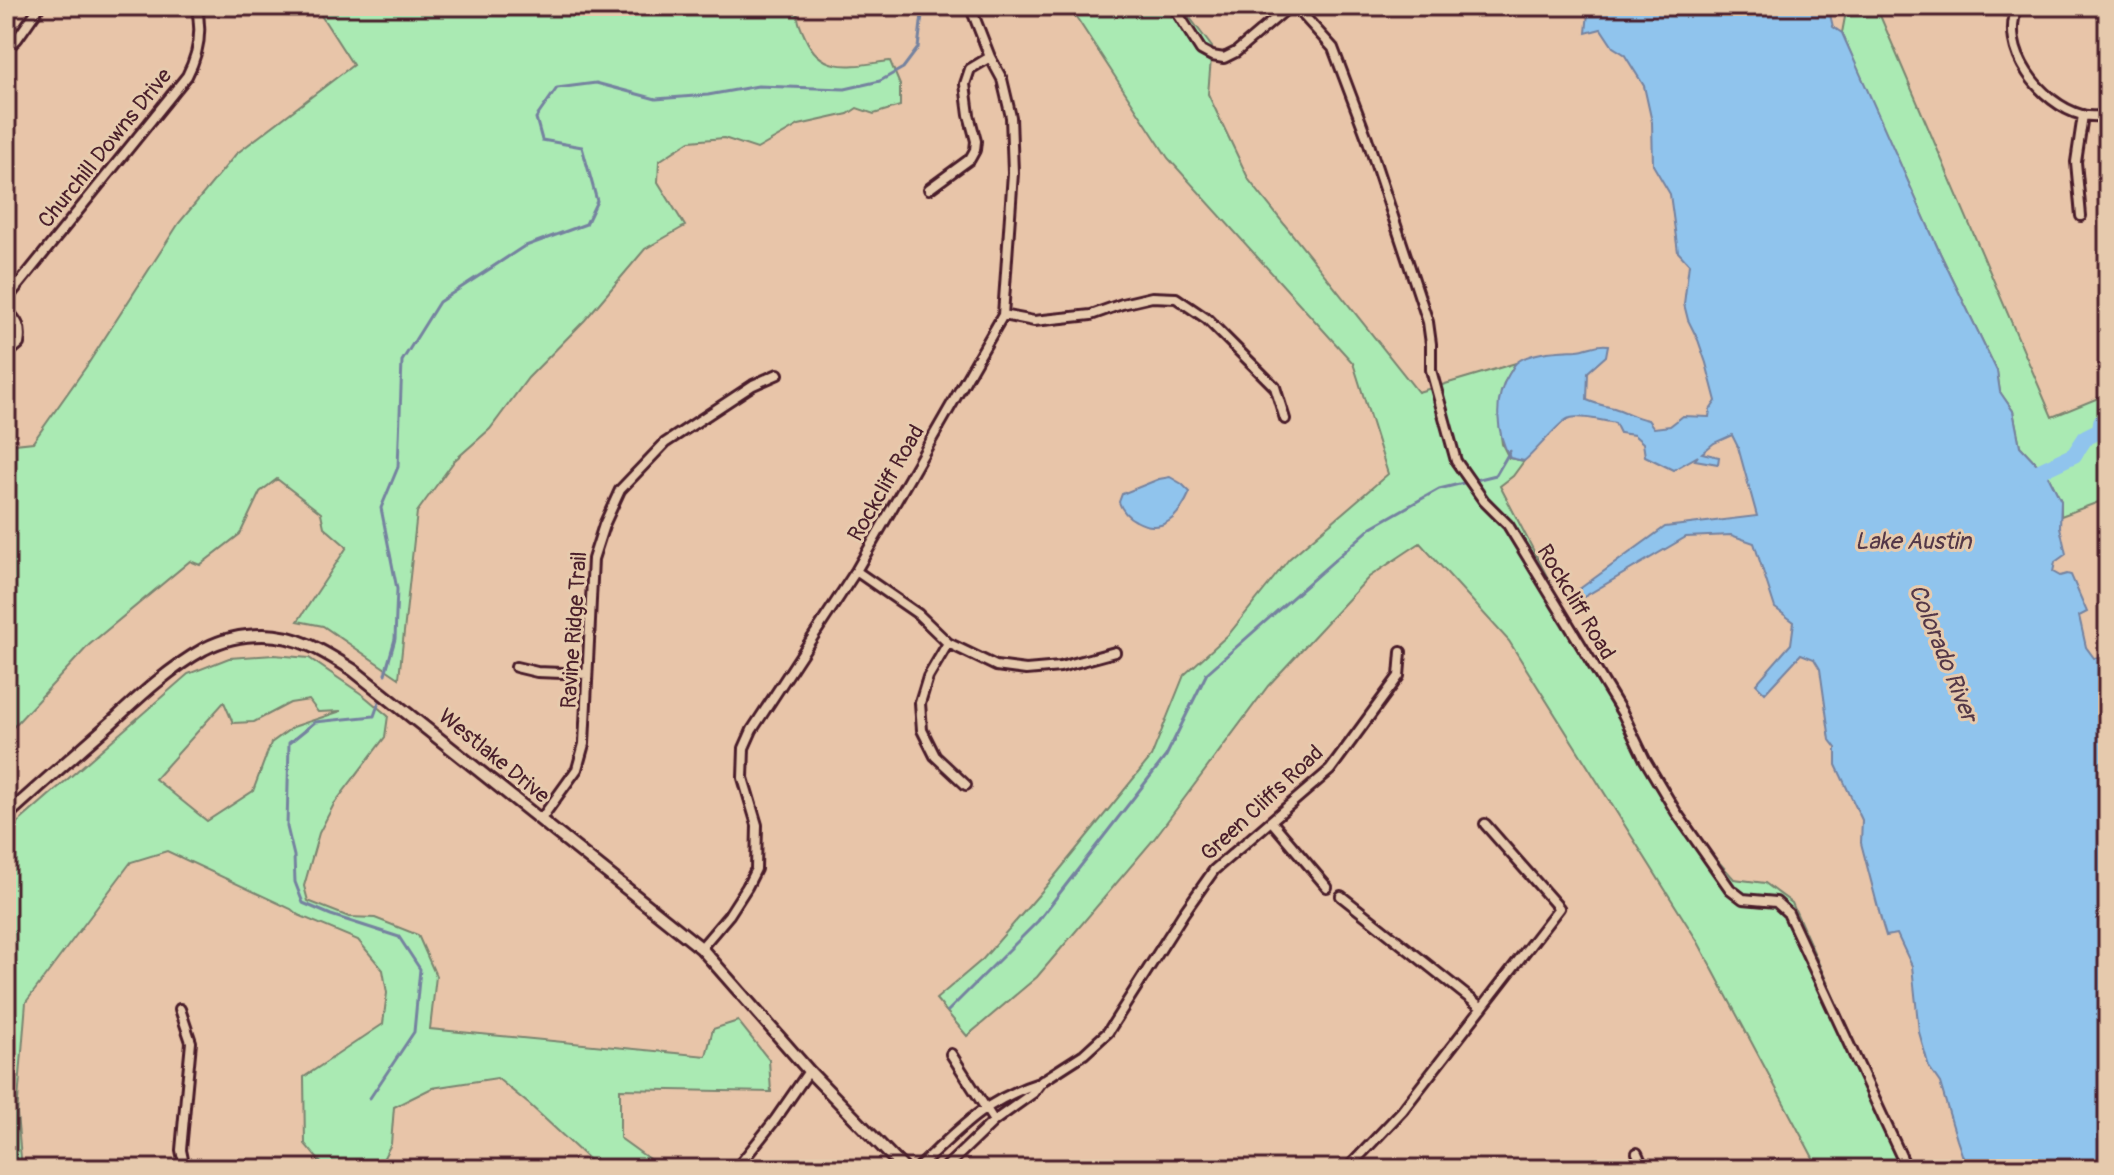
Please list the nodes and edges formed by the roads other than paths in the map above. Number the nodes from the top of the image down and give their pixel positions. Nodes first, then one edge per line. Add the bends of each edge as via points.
1 (40, 6) edge
2 (196, 6) edge
3 (970, 6) edge
4 (1173, 6) edge
5 (1293, 6) edge
6 (1987, 6) edge
7 (2016, 9) edge
8 (6, 49) edge
9 (990, 57) junction
10 (2083, 115) junction
11 (2108, 116) edge
12 (929, 189) dead end
13 (2081, 216) dead end
14 (6, 300) edge
15 (6, 310) edge
16 (1003, 315) junction
17 (6, 355) edge
18 (778, 374) dead end
19 (1285, 419) dead end
20 (856, 571) junction
21 (948, 643) junction
22 (1115, 652) dead end
23 (1401, 652) dead end
24 (516, 667) dead end
25 (587, 674) junction
26 (966, 785) dead end
27 (6, 816) edge
28 (541, 819) junction
29 (1272, 822) junction
30 (1485, 824) dead end
31 (1327, 887) dead end
32 (1341, 896) dead end
33 (701, 948) junction
34 (1482, 1008) junction
35 (180, 1009) dead end
36 (951, 1054) dead end
37 (809, 1071) junction
38 (1042, 1081) junction
39 (986, 1108) junction
40 (994, 1121) junction
41 (1637, 1153) dead end
42 (185, 1169) edge
43 (736, 1169) edge
44 (904, 1169) edge
45 (917, 1169) edge
46 (944, 1169) edge
47 (1347, 1169) edge
48 (1644, 1169) edge
49 (1907, 1169) edge

1 - 8 street
2 - 14 street, Churchill Downs Drive via 199,44 187,76
3 - 9 street, Rockcliff Road
4 - 5 street, Rockcliff Road via 1201,50 1224,58
5 - 49 street, Rockcliff Road via 1333,48 1367,138 1428,322 1431,370 1456,461 1508,525 1676,812 1730,889 1743,899 1776,902 1788,913
6 - 7 street
7 - 10 street via 2016,48 2030,79 2062,106
9 - 12 street via 970,69 965,84 975,150
9 - 16 street, Rockcliff Road via 1002,79 1011,117 1013,173
10 - 11 street
10 - 13 street via 2076,162
15 - 17 street via 21,334 19,344
16 - 19 street via 1034,321 1091,315 1152,297 1176,298 1207,319 1275,387
16 - 20 street, Rockcliff Road
18 - 25 street, Ravine Ridge Trail via 665,443 620,490 593,559
20 - 21 street via 918,614
20 - 33 street, Rockcliff Road via 744,748 743,778 757,825 756,869 729,915
21 - 22 street via 996,666 1026,670
21 - 26 street via 920,703 922,730 935,756
23 - 29 street, Green Cliffs Road via 1399,676 1330,770
24 - 25 street
25 - 28 street, Ravine Ridge Trail via 584,744 577,769
27 - 28 street, Westlake Drive via 179,665 229,639 261,635 302,641 353,670
28 - 33 street, Westlake Drive
29 - 31 street
29 - 38 street, Green Cliffs Road via 1214,870 1108,1032
30 - 34 street via 1559,908
32 - 34 street
33 - 37 street, Westlake Drive
34 - 47 street via 1402,1111
35 - 42 street via 191,1042 181,1150
36 - 39 street
37 - 43 street
37 - 44 street, Westlake Drive
38 - 39 street, Green Cliffs Road
38 - 40 street, Green Cliffs Road
39 - 40 street
39 - 45 street, Green Cliffs Road
40 - 46 street, Green Cliffs Road
41 - 48 street

